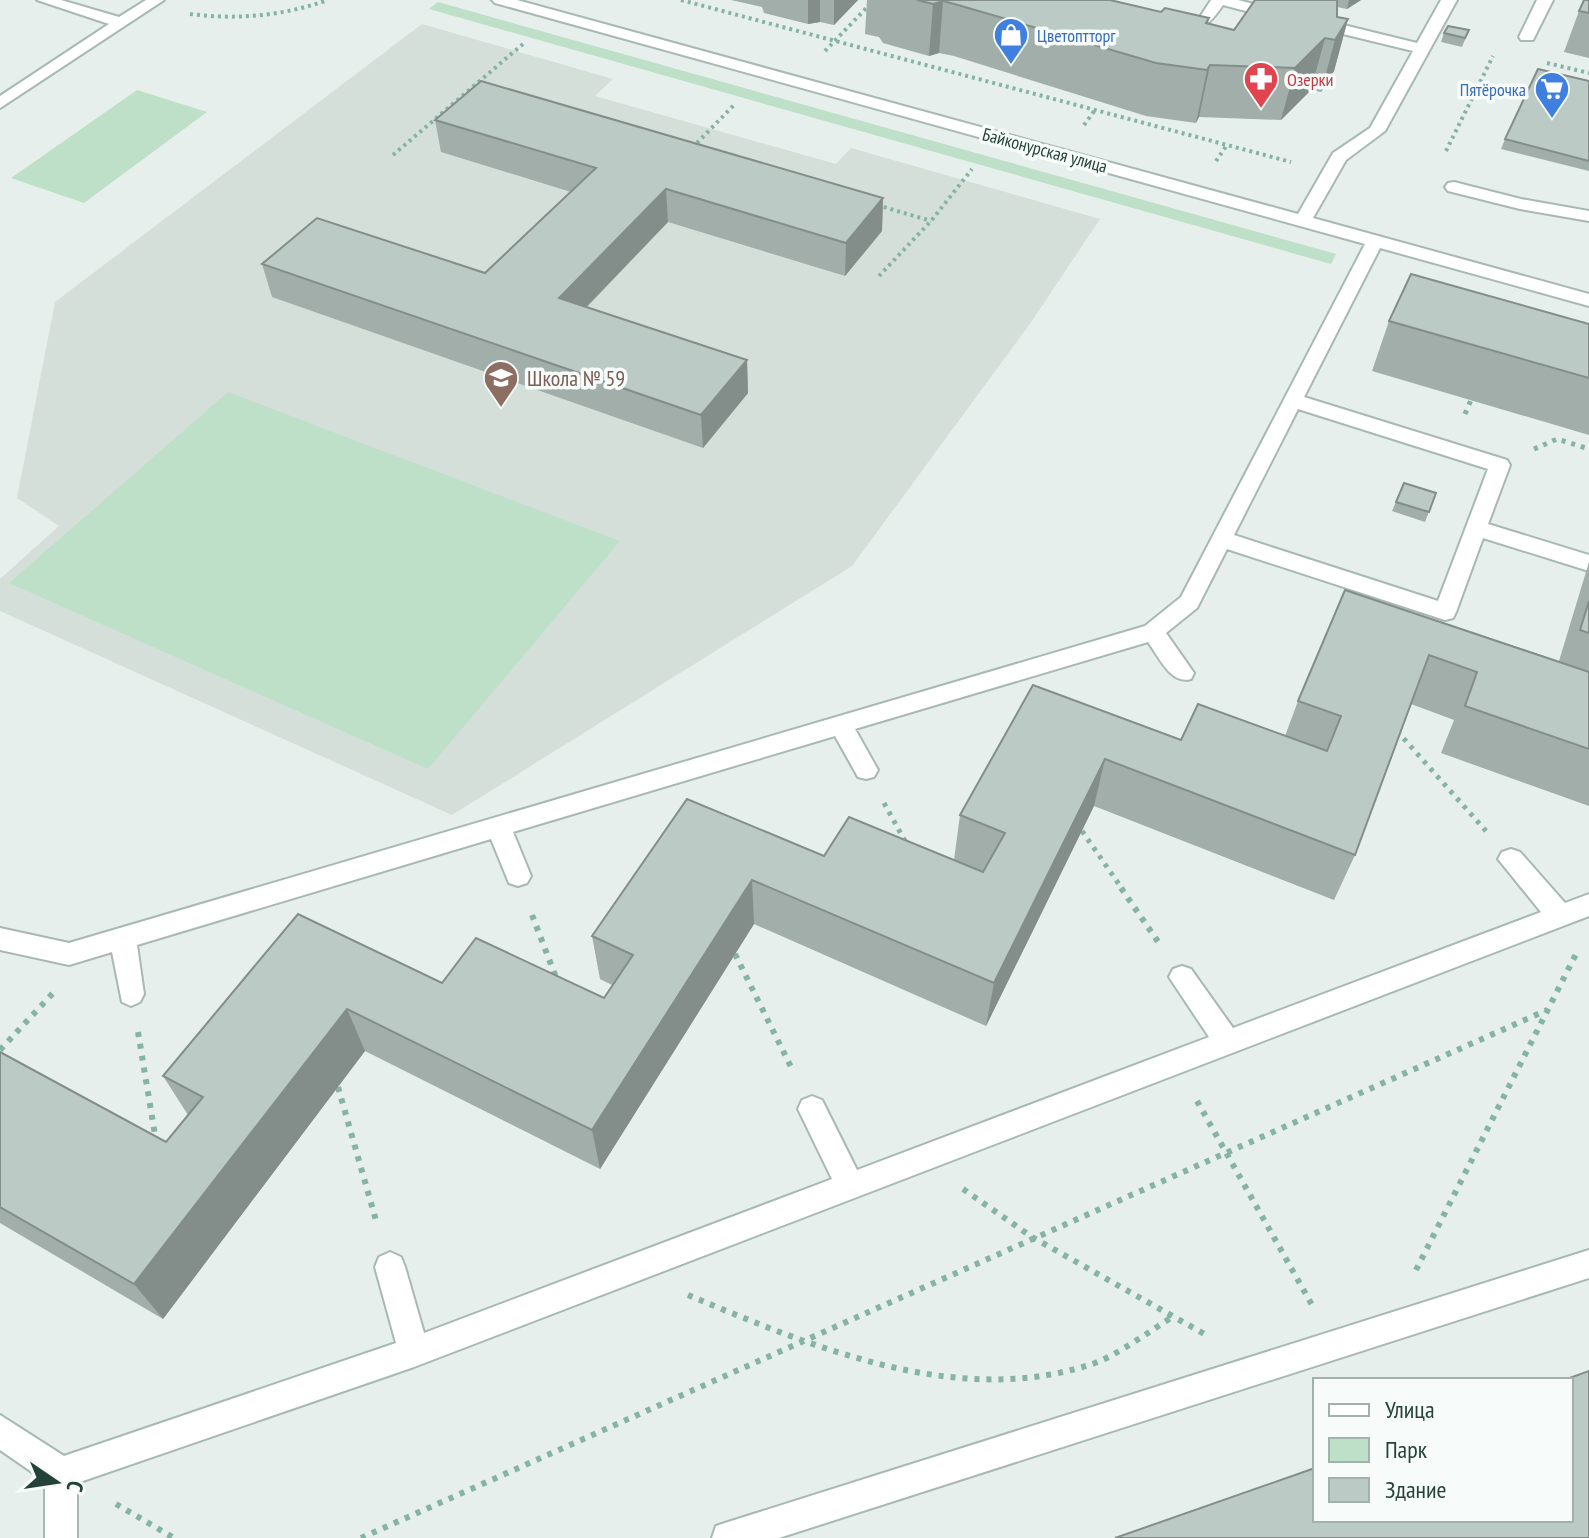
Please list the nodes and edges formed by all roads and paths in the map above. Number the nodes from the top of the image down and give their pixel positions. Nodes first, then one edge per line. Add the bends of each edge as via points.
1 (45, 0) edge
2 (328, 0) edge
3 (500, 0) edge
4 (681, 0) edge
5 (874, 0) edge
6 (1449, 0) edge
7 (1545, 0) edge
8 (153, 2) edge
9 (730, 13) junction
10 (725, 17) dead end
11 (122, 23) junction
12 (1163, 29) edge
13 (1527, 37) dead end
14 (832, 43) junction
15 (523, 44) dead end
16 (1422, 49) junction
17 (1496, 51) dead end
18 (1546, 63) dead end
19 (1589, 73) edge
20 (473, 87) junction
21 (487, 91) edge
22 (0, 103) edge
23 (736, 103) dead end
24 (393, 155) dead end
25 (705, 155) edge
26 (1441, 160) dead end
27 (972, 169) dead end
28 (1330, 173) junction
29 (1454, 187) dead end
30 (871, 204) edge
31 (1589, 216) edge
32 (931, 221) junction
33 (1303, 221) junction
34 (1375, 241) junction
35 (879, 276) dead end
36 (1589, 300) edge
37 (1291, 400) junction
38 (1589, 449) edge
39 (1500, 465) junction
40 (1476, 528) junction
41 (1221, 539) junction
42 (1589, 563) edge
43 (1153, 632) junction
44 (1183, 673) dead end
45 (841, 725) junction
46 (1396, 730) edge
47 (866, 770) joint
48 (498, 826) junction
49 (1082, 831) edge
50 (909, 848) edge
51 (1511, 859) joint
52 (518, 876) joint
53 (1589, 905) edge
54 (1560, 916) junction
55 (123, 938) junction
56 (0, 939) edge
57 (69, 954) junction
58 (735, 954) edge
59 (1182, 977) joint
60 (562, 993) edge
61 (131, 994) joint
62 (1547, 1010) junction
63 (1228, 1043) junction
64 (0, 1050) edge
65 (1174, 1062) junction
66 (338, 1087) edge
67 (812, 1109) joint
68 (157, 1146) edge
69 (1225, 1151) junction
70 (920, 1159) junction
71 (850, 1186) junction
72 (1032, 1237) junction
73 (1589, 1264) edge
74 (390, 1267) joint
75 (628, 1270) junction
76 (1174, 1316) junction
77 (1387, 1327) junction
78 (799, 1341) junction
79 (1334, 1345) junction
80 (414, 1352) junction
81 (1263, 1367) junction
82 (0, 1431) edge
83 (61, 1473) junction
84 (61, 1538) edge
85 (361, 1538) edge
86 (728, 1538) edge

1 - 11 street
2 - 8 path via 297,12 239,18 181,13
3 - 33 street, Байконурская улица
4 - 9 path
5 - 14 path
6 - 16 street
7 - 13 street
8 - 11 street
9 - 10 path
9 - 14 path
11 - 22 street
12 - 16 street via 1186,30 1203,23 1219,0
14 - 28 path
15 - 20 path
16 - 28 street via 1377,131 1339,157
17 - 26 path
18 - 19 path
20 - 21 path
20 - 24 path
23 - 25 path via 690,150
27 - 32 path
28 - 33 street
29 - 31 street
30 - 32 path
32 - 35 path
33 - 34 street, Байконурская улица
34 - 36 street, Байконурская улица
34 - 37 street
37 - 39 street
37 - 41 street
38 - 39 path via 1557,439
39 - 40 street
40 - 41 street via 1445,612
40 - 42 street
41 - 43 street via 1189,602
43 - 44 street
43 - 45 street
45 - 47 street
45 - 48 street
46 - 51 path
47 - 50 path
48 - 52 street
48 - 55 street
49 - 59 path
51 - 54 street
52 - 60 path
53 - 54 street
54 - 62 path via 1580,948
54 - 63 street
55 - 57 street
55 - 61 street
56 - 57 street
57 - 64 path via 64,982
58 - 67 path
59 - 63 street
61 - 68 path
62 - 69 path
62 - 77 path
63 - 65 street
65 - 69 path
65 - 70 street
66 - 74 path
67 - 71 street
69 - 72 path
69 - 79 path
70 - 71 street
70 - 72 path
71 - 75 street
72 - 76 path
72 - 78 path
73 - 77 street
74 - 80 street
75 - 78 path
75 - 80 street
76 - 78 path via 1091,1365 998,1382 914,1372
76 - 81 path
77 - 79 street
78 - 85 path
79 - 81 street
80 - 83 street
81 - 86 street
82 - 83 street
83 - 84 street

